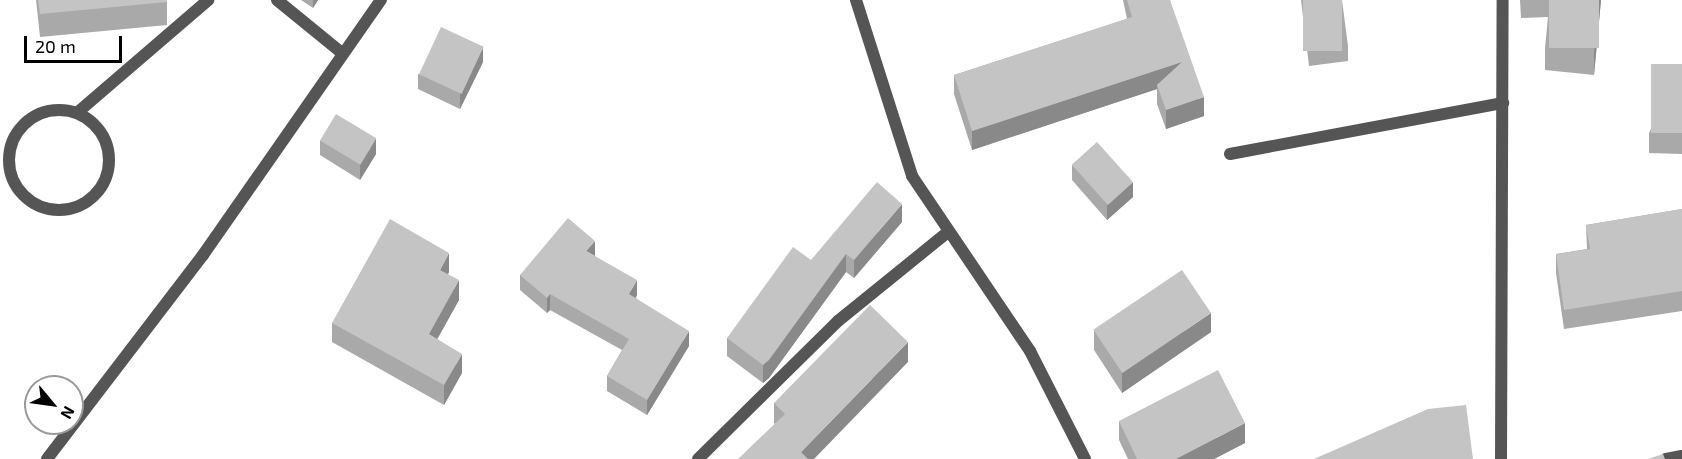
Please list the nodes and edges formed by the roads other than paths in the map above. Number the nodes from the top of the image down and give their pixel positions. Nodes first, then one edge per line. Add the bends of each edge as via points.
1 (208, 0) edge
2 (277, 0) edge
3 (381, 0) edge
4 (856, 0) edge
5 (1503, 0) edge
6 (342, 53) junction
7 (1503, 103) junction
8 (78, 112) junction
9 (1230, 154) dead end
10 (948, 232) junction
11 (1682, 456) edge
12 (47, 459) edge
13 (699, 459) edge
14 (1085, 459) edge
15 (1501, 459) edge
16 (1666, 459) edge

1 - 8 street
2 - 6 street
3 - 6 street
4 - 10 street via 912,176
5 - 7 street
6 - 12 street via 203,255
7 - 9 street
7 - 15 street
8 - 8 street via 54,108 31,117 14,135 8,159 14,183 29,202 52,211 76,208 97,194 109,172 109,148 98,126
10 - 13 street via 838,321
10 - 14 street via 1030,351
11 - 16 street

